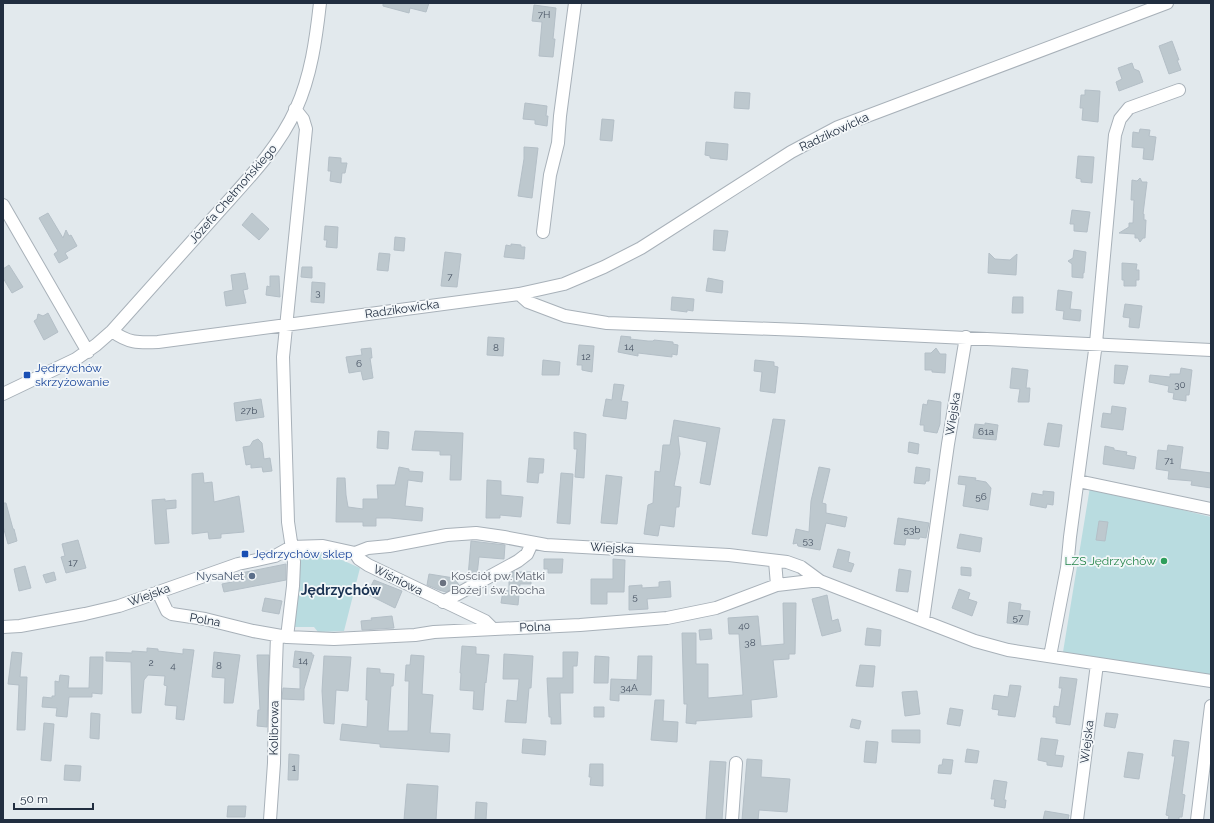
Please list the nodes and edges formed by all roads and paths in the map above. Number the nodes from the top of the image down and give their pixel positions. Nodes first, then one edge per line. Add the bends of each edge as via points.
1 (320, 3) edge
2 (575, 3) edge
3 (1167, 3) edge
4 (1179, 90) dead end
5 (295, 109) junction
6 (3, 205) edge
7 (543, 232) dead end
8 (519, 294) junction
9 (286, 325) junction
10 (112, 331) junction
11 (966, 337) junction
12 (1096, 343) junction
13 (1211, 350) edge
14 (88, 352) junction
15 (3, 394) edge
16 (1078, 481) junction
17 (1211, 509) edge
18 (532, 543) junction
19 (291, 548) junction
20 (355, 553) junction
21 (775, 560) junction
22 (820, 581) junction
23 (777, 585) junction
24 (158, 592) junction
25 (444, 602) junction
26 (923, 620) junction
27 (3, 627) edge
28 (494, 629) junction
29 (282, 637) junction
30 (1050, 656) junction
31 (1097, 664) junction
32 (1211, 681) edge
33 (1211, 706) edge
34 (736, 763) dead end
35 (270, 820) edge
36 (732, 820) edge
37 (1077, 820) edge
38 (1197, 820) edge

1 - 5 street, Józefa Chełmońskiego via 312,59
2 - 7 street via 558,143 550,175
3 - 8 street, Radzikowicka via 838,128 791,152 647,244 604,267 564,284
4 - 12 street via 1129,108 1120,119 1115,135
5 - 9 street via 303,119 306,129
5 - 10 street, Józefa Chełmońskiego via 265,158
6 - 14 street
8 - 9 street, Radzikowicka
8 - 11 street via 528,302 565,316 607,323
9 - 10 street, Radzikowicka via 143,343 122,338
9 - 19 street via 283,357
10 - 14 street, Józefa Chełmońskiego
11 - 12 street
11 - 26 street, Wiejska
12 - 13 street
12 - 16 street
14 - 15 street, Józefa Chełmońskiego
16 - 17 street
16 - 30 street via 1067,568
18 - 20 street, Wiejska via 483,534 461,534 368,548
18 - 21 street, Wiejska
18 - 25 street via 527,554 518,561
19 - 20 street, Wiejska via 323,546
19 - 24 street, Wiejska via 274,556 238,564
19 - 29 street via 294,562 293,586
20 - 25 street, Wiśniowa via 368,566
21 - 22 street, Wiejska via 801,567
21 - 23 street
22 - 23 street, Polna
22 - 26 street, Wiejska
23 - 28 street, Polna via 716,608 667,618
24 - 27 street, Wiejska via 119,606 85,614
24 - 29 street, Polna via 167,611 172,614 216,621
25 - 28 street, Wiśniowa via 485,621
26 - 30 street, Wiejska via 994,647
28 - 29 street, Polna via 340,639
29 - 35 street, Kolibrowa via 275,692
30 - 31 street, Wiejska
31 - 32 street, Wiejska
31 - 37 street, Wiejska
33 - 38 street
34 - 36 street

